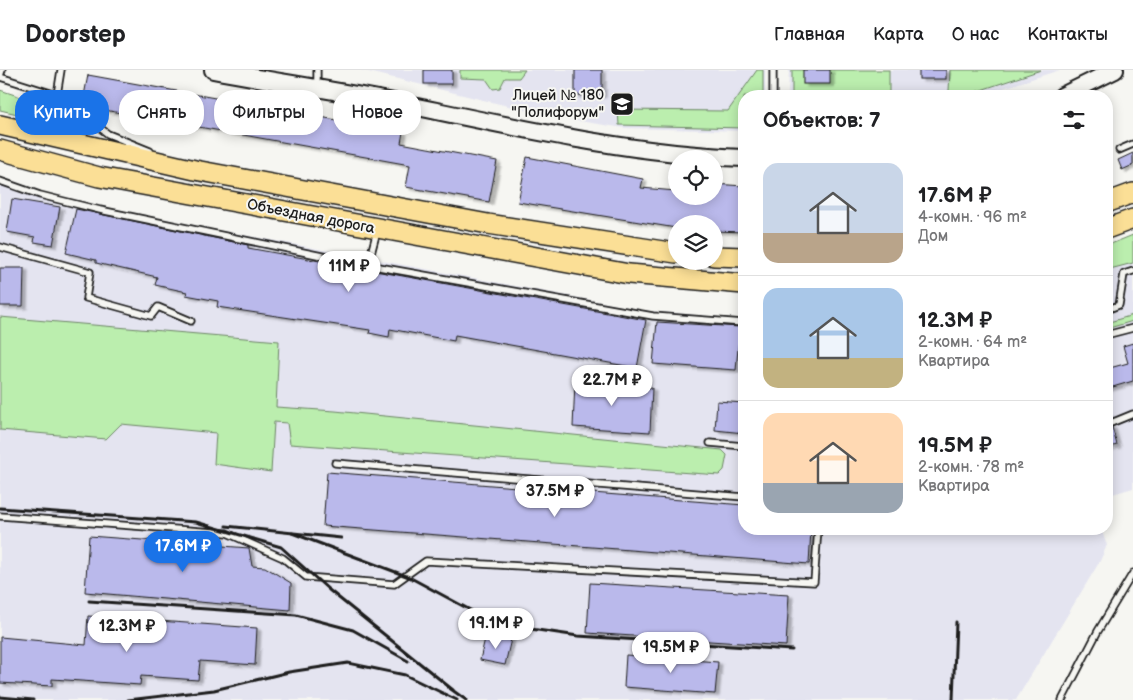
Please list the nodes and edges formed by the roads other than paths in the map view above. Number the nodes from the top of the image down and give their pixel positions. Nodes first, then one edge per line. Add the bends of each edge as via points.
1 (2, 70) edge
2 (61, 70) edge
3 (213, 70) edge
4 (317, 70) edge
5 (774, 70) edge
6 (1114, 70) edge
7 (0, 76) edge
8 (316, 89) junction
9 (42, 90) edge
10 (58, 90) edge
11 (773, 90) edge
12 (1074, 90) edge
13 (0, 125) edge
14 (109, 134) edge
15 (1133, 144) edge
16 (0, 150) edge
17 (1119, 150) dead end
18 (738, 157) edge
19 (196, 170) junction
20 (0, 181) edge
21 (1133, 192) edge
22 (1113, 200) edge
23 (1133, 219) edge
24 (1113, 226) edge
25 (377, 228) junction
26 (0, 247) edge
27 (668, 252) edge
28 (723, 257) edge
29 (738, 258) edge
30 (368, 265) junction
31 (1133, 271) edge
32 (738, 283) edge
33 (1113, 307) edge
34 (191, 321) dead end
35 (738, 323) edge
36 (1133, 328) edge
37 (1113, 333) edge
38 (1133, 414) edge
39 (1113, 422) edge
40 (710, 443) dead end
41 (738, 445) edge
42 (335, 462) dead end
43 (738, 496) edge
44 (0, 516) edge
45 (818, 535) edge
46 (1133, 572) edge
47 (1062, 700) edge

1 - 7 lane
2 - 10 lane
3 - 8 street
4 - 8 lane
5 - 11 lane
6 - 12 street
7 - 9 lane
8 - 18 street via 543,133
13 - 19 main road, Объездная дорога
14 - 19 lane
15 - 17 lane
16 - 25 main road, Объездная дорога via 99,177
19 - 27 main road, Объездная дорога via 488,224
20 - 30 lane via 100,210
21 - 22 main road
23 - 24 main road
25 - 30 lane
25 - 32 main road, Объездная дорога via 629,274
26 - 34 lane via 90,272 86,298 151,316 158,307
28 - 29 main road
30 - 35 lane via 652,316
31 - 33 lane via 1124,274 1119,305
36 - 37 lane
38 - 39 lane
40 - 41 lane
42 - 43 lane
44 - 45 lane via 227,533 284,558 306,577 394,584 426,561 814,582
46 - 47 lane

